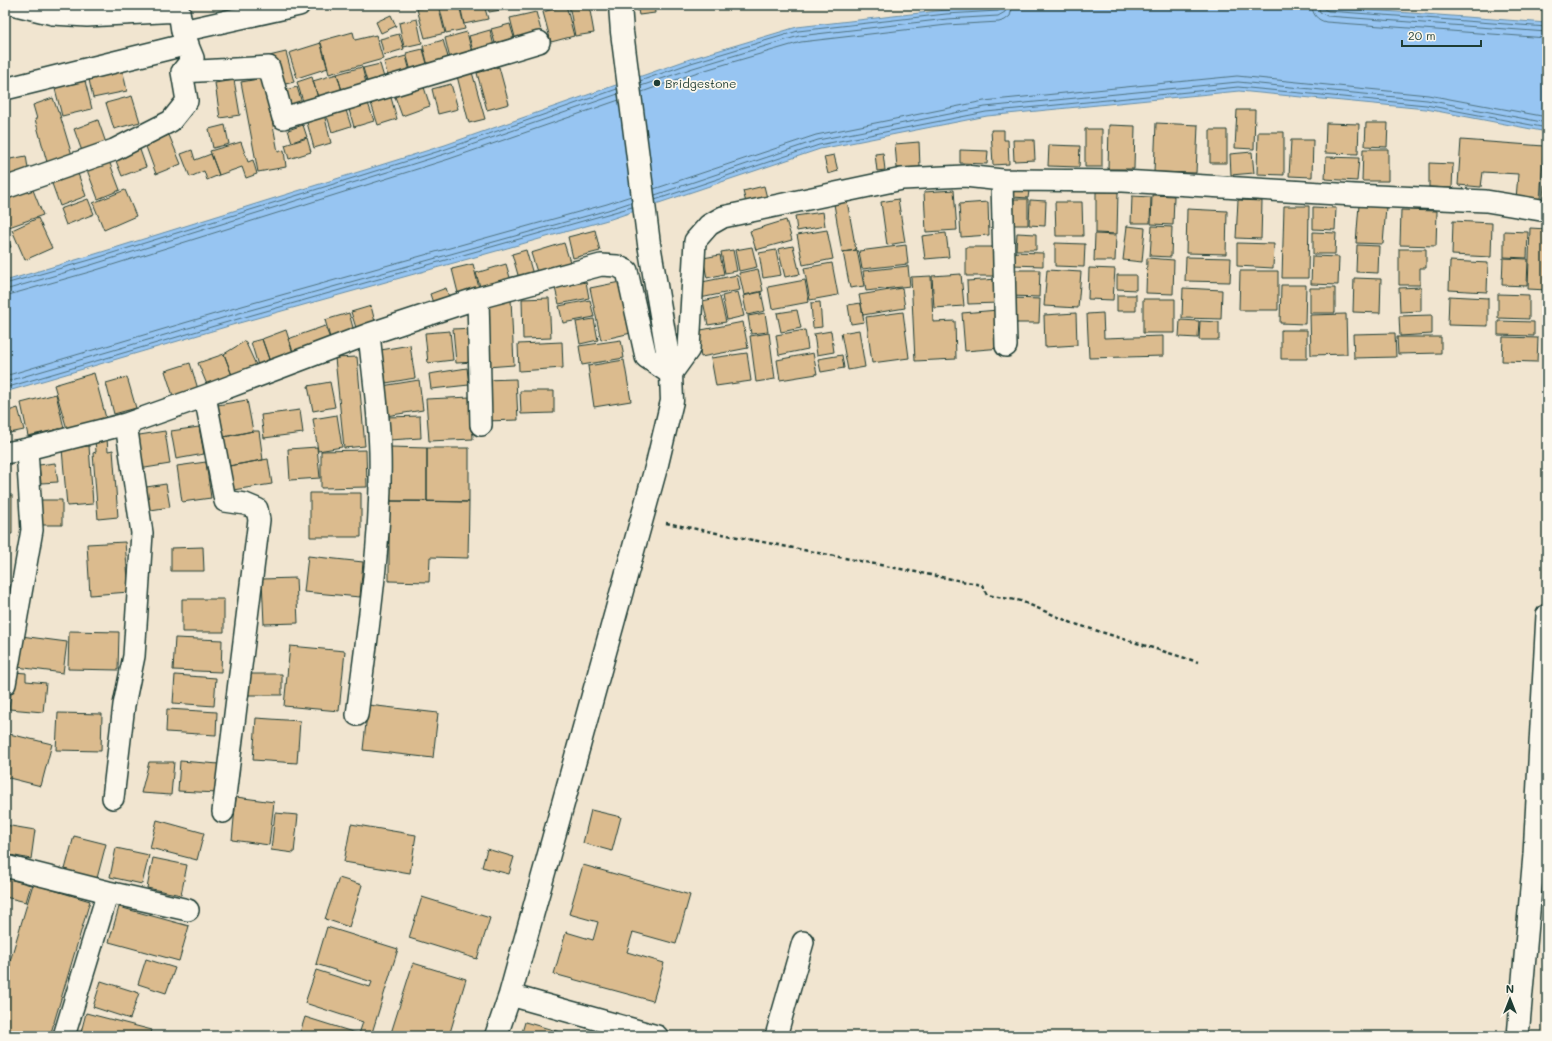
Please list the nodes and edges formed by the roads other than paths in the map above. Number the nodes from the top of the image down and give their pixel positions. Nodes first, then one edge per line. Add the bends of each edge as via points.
1 (16, 5) edge
2 (299, 5) edge
3 (620, 5) edge
4 (182, 23) edge
5 (539, 42) dead end
6 (182, 72) junction
7 (5, 90) edge
8 (1002, 180) junction
9 (5, 188) edge
10 (1547, 212) edge
11 (478, 298) junction
12 (369, 334) junction
13 (1006, 346) dead end
14 (671, 374) junction
15 (205, 396) junction
16 (126, 424) junction
17 (481, 425) dead end
18 (27, 449) junction
19 (5, 453) edge
20 (1547, 615) edge
21 (5, 684) edge
22 (357, 715) dead end
23 (113, 798) dead end
24 (223, 812) dead end
25 (5, 866) edge
26 (108, 892) junction
27 (188, 910) dead end
28 (803, 942) dead end
29 (510, 995) junction
30 (64, 1036) edge
31 (496, 1036) edge
32 (657, 1036) edge
33 (776, 1036) edge
34 (1518, 1036) edge

1 - 4 street via 53,14
2 - 4 street
3 - 14 street via 649,244
4 - 6 street via 193,58
4 - 7 street
5 - 6 street via 283,118 269,67
6 - 9 street via 187,101 171,121 114,150
8 - 10 street via 1123,182 1486,201
8 - 13 street
8 - 14 street via 965,176 902,179 723,217 709,225 695,241 689,349
11 - 12 street
11 - 14 street via 601,265 617,266 627,272 646,357
11 - 17 street
12 - 15 street
12 - 22 street via 378,420 379,482 375,577
14 - 29 street via 672,401 642,518
15 - 16 street
15 - 24 street via 225,501 257,509 259,520
16 - 18 street
16 - 23 street via 142,533 134,656 124,704
18 - 19 street
18 - 21 street via 32,530
20 - 34 street via 1534,855
25 - 26 street
26 - 27 street
26 - 30 street
28 - 33 street
29 - 31 street
29 - 32 street

